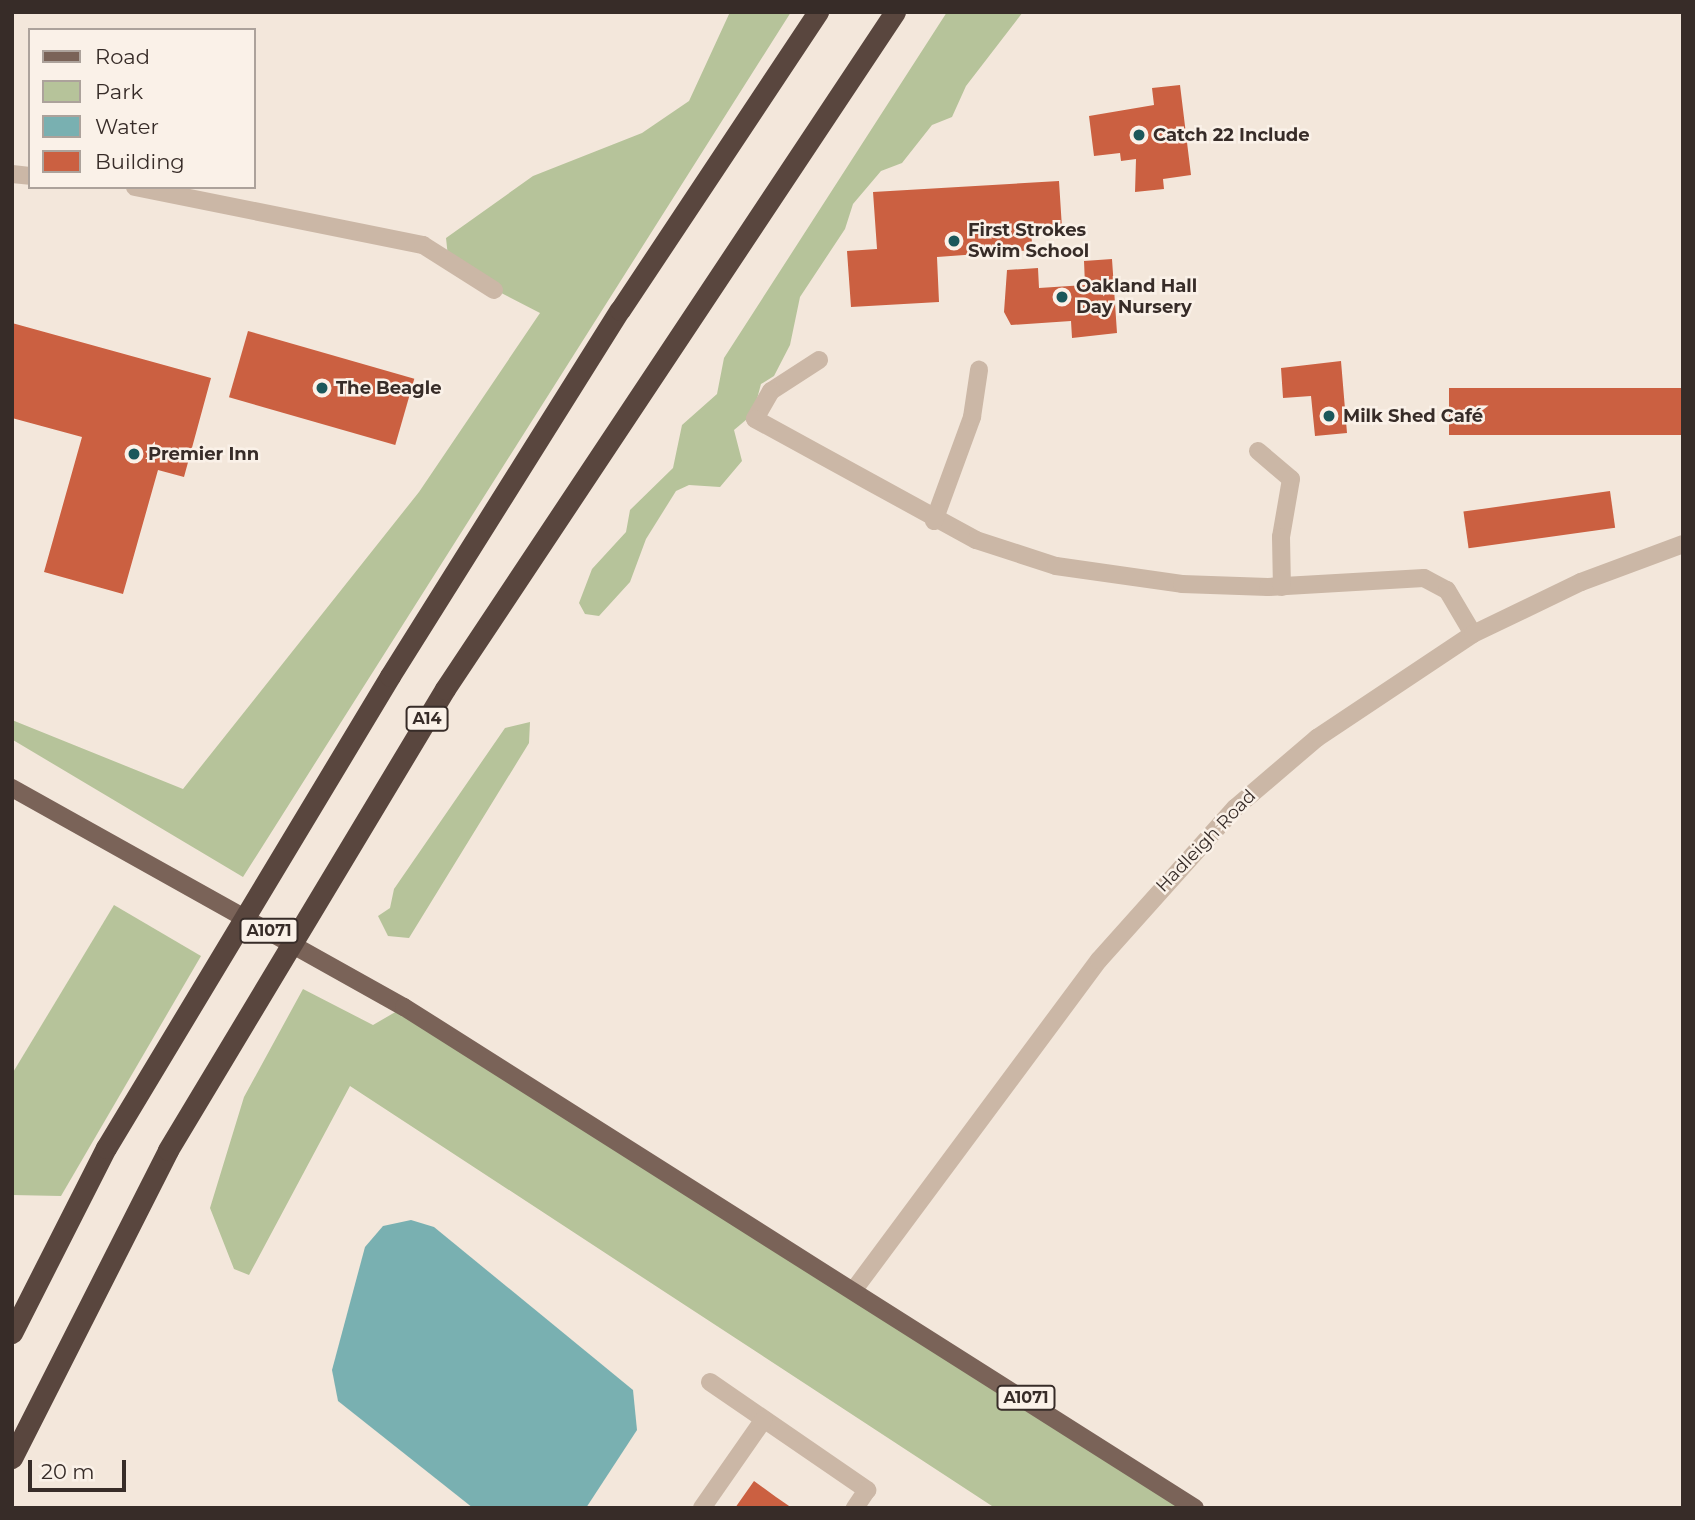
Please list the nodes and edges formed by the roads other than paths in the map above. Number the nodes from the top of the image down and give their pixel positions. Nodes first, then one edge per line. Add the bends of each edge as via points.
1 (818, 12) edge
2 (895, 12) edge
3 (145, 189) edge
4 (494, 290) dead end
5 (819, 360) dead end
6 (979, 370) dead end
7 (1258, 452) dead end
8 (934, 521) junction
9 (1683, 544) edge
10 (1282, 587) junction
11 (1473, 634) junction
12 (12, 788) edge
13 (856, 1287) junction
14 (12, 1334) edge
15 (710, 1382) dead end
16 (764, 1419) junction
17 (12, 1458) edge
18 (702, 1508) edge
19 (855, 1508) edge
20 (1195, 1508) edge

1 - 14 highway via 620,310 390,676 106,1148
2 - 17 highway, A14 via 445,689 168,1150
3 - 4 street via 423,245
5 - 8 street via 771,391 755,419
6 - 8 street via 972,417
7 - 10 street via 1291,479 1281,537
8 - 10 street via 1056,566 1182,584
9 - 11 street, Hadleigh Road via 1581,582
10 - 11 street via 1424,578 1447,590
11 - 13 street, Hadleigh Road via 1317,737 1194,848 1056,1015
12 - 13 main road, A1071 via 404,1007
13 - 20 main road, A1071
15 - 16 street
16 - 18 street
16 - 19 street via 867,1490

